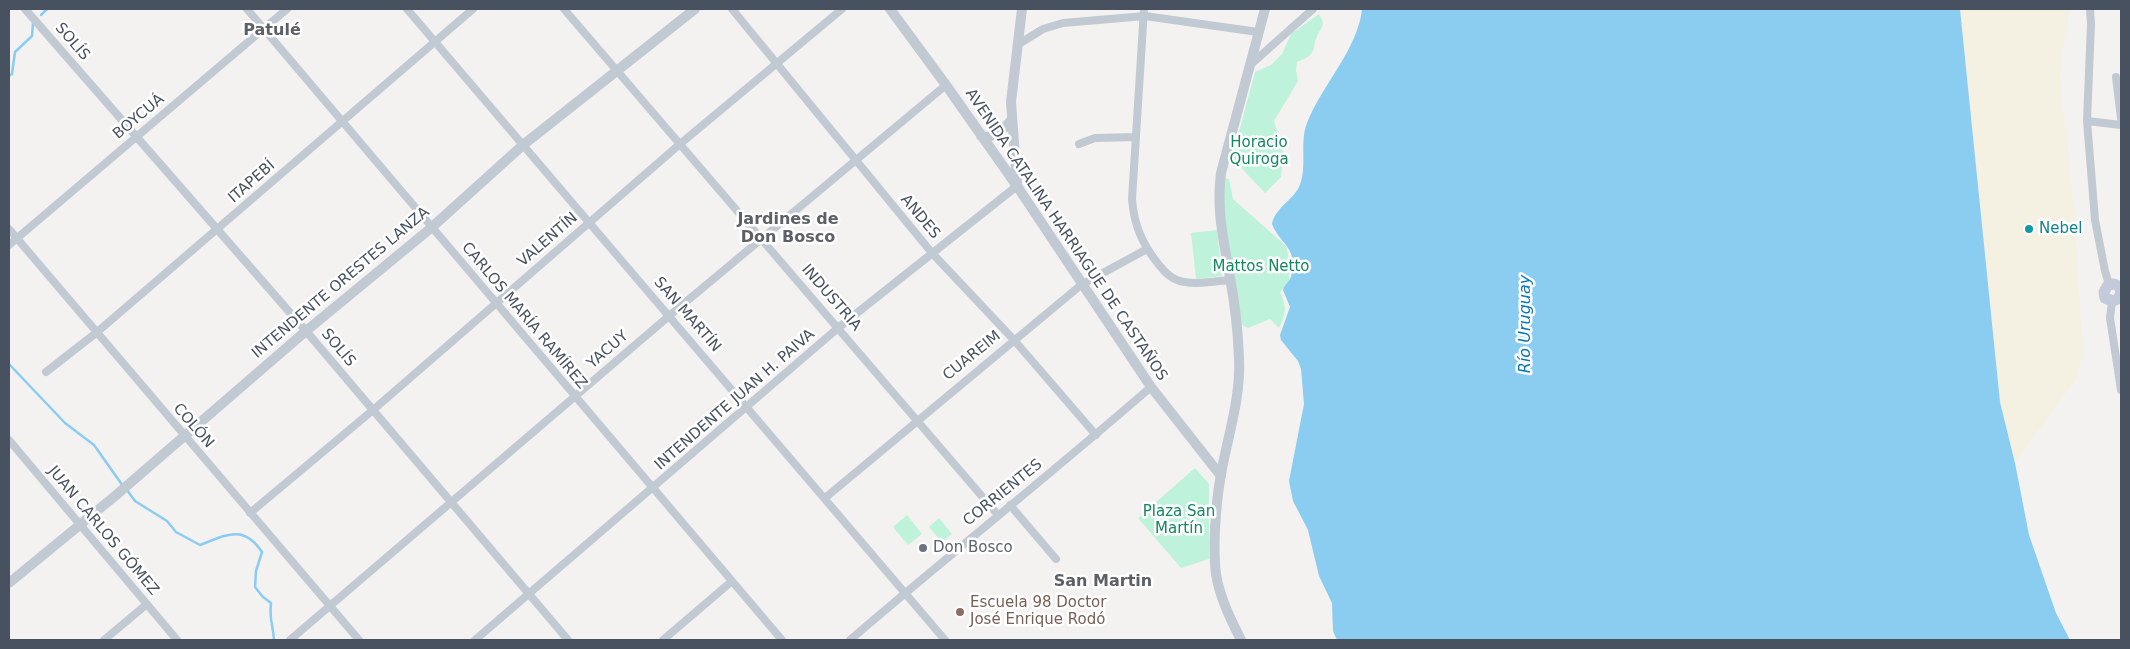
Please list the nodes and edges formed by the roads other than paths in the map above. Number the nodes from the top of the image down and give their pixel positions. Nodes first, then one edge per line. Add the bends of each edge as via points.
1 (25, 9) edge
2 (247, 9) edge
3 (287, 9) edge
4 (407, 9) edge
5 (473, 9) edge
6 (564, 9) edge
7 (732, 9) edge
8 (842, 9) edge
9 (890, 9) edge
10 (1022, 9) edge
11 (1264, 9) edge
12 (1313, 9) edge
13 (2090, 9) edge
14 (692, 10) edge
15 (1144, 13) edge
16 (264, 28) junction
17 (1258, 32) junction
18 (434, 41) junction
19 (1017, 45) junction
20 (778, 62) junction
21 (1249, 66) junction
22 (617, 70) junction
23 (2116, 77) dead end
24 (946, 85) junction
25 (2121, 118) edge
26 (1012, 119) junction
27 (344, 121) junction
28 (2087, 121) junction
29 (2121, 125) edge
30 (981, 136) junction
31 (1136, 137) junction
32 (136, 138) junction
33 (680, 144) junction
34 (1079, 144) dead end
35 (523, 146) junction
36 (855, 160) junction
37 (1017, 186) junction
38 (589, 222) junction
39 (431, 228) junction
40 (9, 229) edge
41 (217, 230) junction
42 (17, 238) junction
43 (761, 238) junction
44 (9, 245) edge
45 (1147, 249) junction
46 (932, 252) junction
47 (1231, 280) junction
48 (1081, 285) junction
49 (2118, 287) edge
50 (2112, 301) joint
51 (497, 303) junction
52 (669, 316) junction
53 (838, 328) junction
54 (306, 331) junction
55 (96, 333) junction
56 (1014, 340) junction
57 (46, 372) dead end
58 (1151, 387) junction
59 (2121, 390) edge
60 (575, 397) junction
61 (746, 406) junction
62 (373, 410) junction
63 (917, 420) junction
64 (1096, 435) junction
65 (184, 437) junction
66 (9, 440) edge
67 (1221, 476) junction
68 (654, 488) junction
69 (825, 498) junction
70 (451, 504) junction
71 (1010, 505) junction
72 (250, 513) junction
73 (998, 515) junction
74 (79, 525) junction
75 (1056, 559) dead end
76 (732, 581) junction
77 (9, 583) edge
78 (905, 592) junction
79 (530, 595) junction
80 (147, 604) junction
81 (330, 606) junction
82 (104, 640) edge
83 (177, 640) edge
84 (290, 640) edge
85 (359, 640) edge
86 (475, 640) edge
87 (568, 640) edge
88 (663, 640) edge
89 (782, 640) edge
90 (850, 640) edge
91 (945, 640) edge
92 (1241, 640) edge

1 - 32 street, SOLÍS
2 - 16 street, CARLOS MARÍA RAMÍREZ
3 - 16 street, BOYCUÁ
4 - 18 street, SAN MARTÍN
5 - 18 street, ITAPEBÍ
6 - 22 street, INDUSTRIA
7 - 20 street, ANDES
8 - 20 street, VALENTÍN
9 - 24 street, AVENIDA CATALINA HARRIAGUE DE CASTAÑOS
10 - 19 street
11 - 17 street
12 - 21 street
13 - 28 street
14 - 22 street, INTENDENTE ORESTES LANZA
15 - 17 street
15 - 19 street via 1064,23 1043,30
15 - 31 street
16 - 27 street, CARLOS MARÍA RAMÍREZ
16 - 32 street, BOYCUÁ
17 - 21 street
18 - 27 street, ITAPEBÍ
18 - 35 street, SAN MARTÍN
19 - 26 street
20 - 33 street, VALENTÍN
20 - 36 street, ANDES
21 - 47 street via 1218,195
22 - 33 street, INDUSTRIA
22 - 35 street, INTENDENTE ORESTES LANZA
23 - 25 street
24 - 30 street, AVENIDA CATALINA HARRIAGUE DE CASTAÑOS
24 - 36 street, YACUY
26 - 30 street via 994,135
26 - 37 street
27 - 39 street, CARLOS MARÍA RAMÍREZ
27 - 41 street, ITAPEBÍ
28 - 29 street
28 - 49 street via 2095,220 2105,271
30 - 37 street, AVENIDA CATALINA HARRIAGUE DE CASTAÑOS
31 - 34 street via 1095,138
31 - 45 street via 1133,216
32 - 41 street, SOLÍS
32 - 42 street, BOYCUÁ
33 - 38 street, VALENTÍN
33 - 43 street, INDUSTRIA
35 - 38 street, SAN MARTÍN
35 - 39 street, INTENDENTE ORESTES LANZA
36 - 43 street, YACUY
36 - 46 street, ANDES
37 - 46 street, INTENDENTE JUAN H. PAIVA
37 - 48 street, AVENIDA CATALINA HARRIAGUE DE CASTAÑOS
38 - 51 street, VALENTÍN
38 - 52 street, SAN MARTÍN
39 - 51 street, CARLOS MARÍA RAMÍREZ
39 - 54 street, INTENDENTE ORESTES LANZA
40 - 42 street, COLÓN
41 - 54 street, SOLÍS
41 - 55 street, ITAPEBÍ
42 - 44 street, BOYCUÁ
42 - 55 street, COLÓN
43 - 52 street, YACUY
43 - 53 street, INDUSTRIA
45 - 47 street via 1167,274 1177,280
45 - 48 street, CUAREIM
46 - 53 street, INTENDENTE JUAN H. PAIVA
46 - 56 street, ANDES
47 - 67 street via 1239,381
48 - 56 street, CUAREIM
48 - 58 street, AVENIDA CATALINA HARRIAGUE DE CASTAÑOS
49 - 50 main road via 2104,289 2107,300
50 - 59 street via 2110,318
51 - 60 street, CARLOS MARÍA RAMÍREZ
51 - 62 street, VALENTÍN
52 - 60 street, YACUY
52 - 61 street, SAN MARTÍN
53 - 61 street, INTENDENTE JUAN H. PAIVA
53 - 63 street, INDUSTRIA
54 - 62 street, SOLÍS
54 - 65 street, INTENDENTE ORESTES LANZA
55 - 57 street, ITAPEBÍ
55 - 65 street, COLÓN
56 - 63 street, CUAREIM
56 - 64 street, ANDES
58 - 64 street, CORRIENTES
58 - 67 street, AVENIDA CATALINA HARRIAGUE DE CASTAÑOS
60 - 68 street, CARLOS MARÍA RAMÍREZ
60 - 70 street, YACUY
61 - 68 street, INTENDENTE JUAN H. PAIVA
61 - 69 street, SAN MARTÍN
62 - 70 street, SOLÍS
62 - 72 street, VALENTÍN
63 - 69 street, CUAREIM
63 - 73 street, INDUSTRIA
64 - 71 street, CORRIENTES
65 - 72 street, COLÓN
65 - 74 street, INTENDENTE ORESTES LANZA
66 - 74 street, JUAN CARLOS GÓMEZ
67 - 92 street via 1214,561 1224,604
68 - 76 street, CARLOS MARÍA RAMÍREZ
68 - 79 street, INTENDENTE JUAN H. PAIVA
69 - 78 street, SAN MARTÍN
70 - 79 street, SOLÍS
70 - 81 street, YACUY
71 - 73 street, CORRIENTES
71 - 75 street
72 - 81 street, COLÓN
73 - 78 street, CORRIENTES
74 - 77 street, INTENDENTE ORESTES LANZA
74 - 80 street, JUAN CARLOS GÓMEZ
76 - 88 street
76 - 89 street, CARLOS MARÍA RAMÍREZ
78 - 90 street, CORRIENTES
78 - 91 street, SAN MARTÍN
79 - 86 street, INTENDENTE JUAN H. PAIVA
79 - 87 street, SOLÍS
80 - 82 street
80 - 83 street, JUAN CARLOS GÓMEZ
81 - 84 street, YACUY
81 - 85 street, COLÓN

